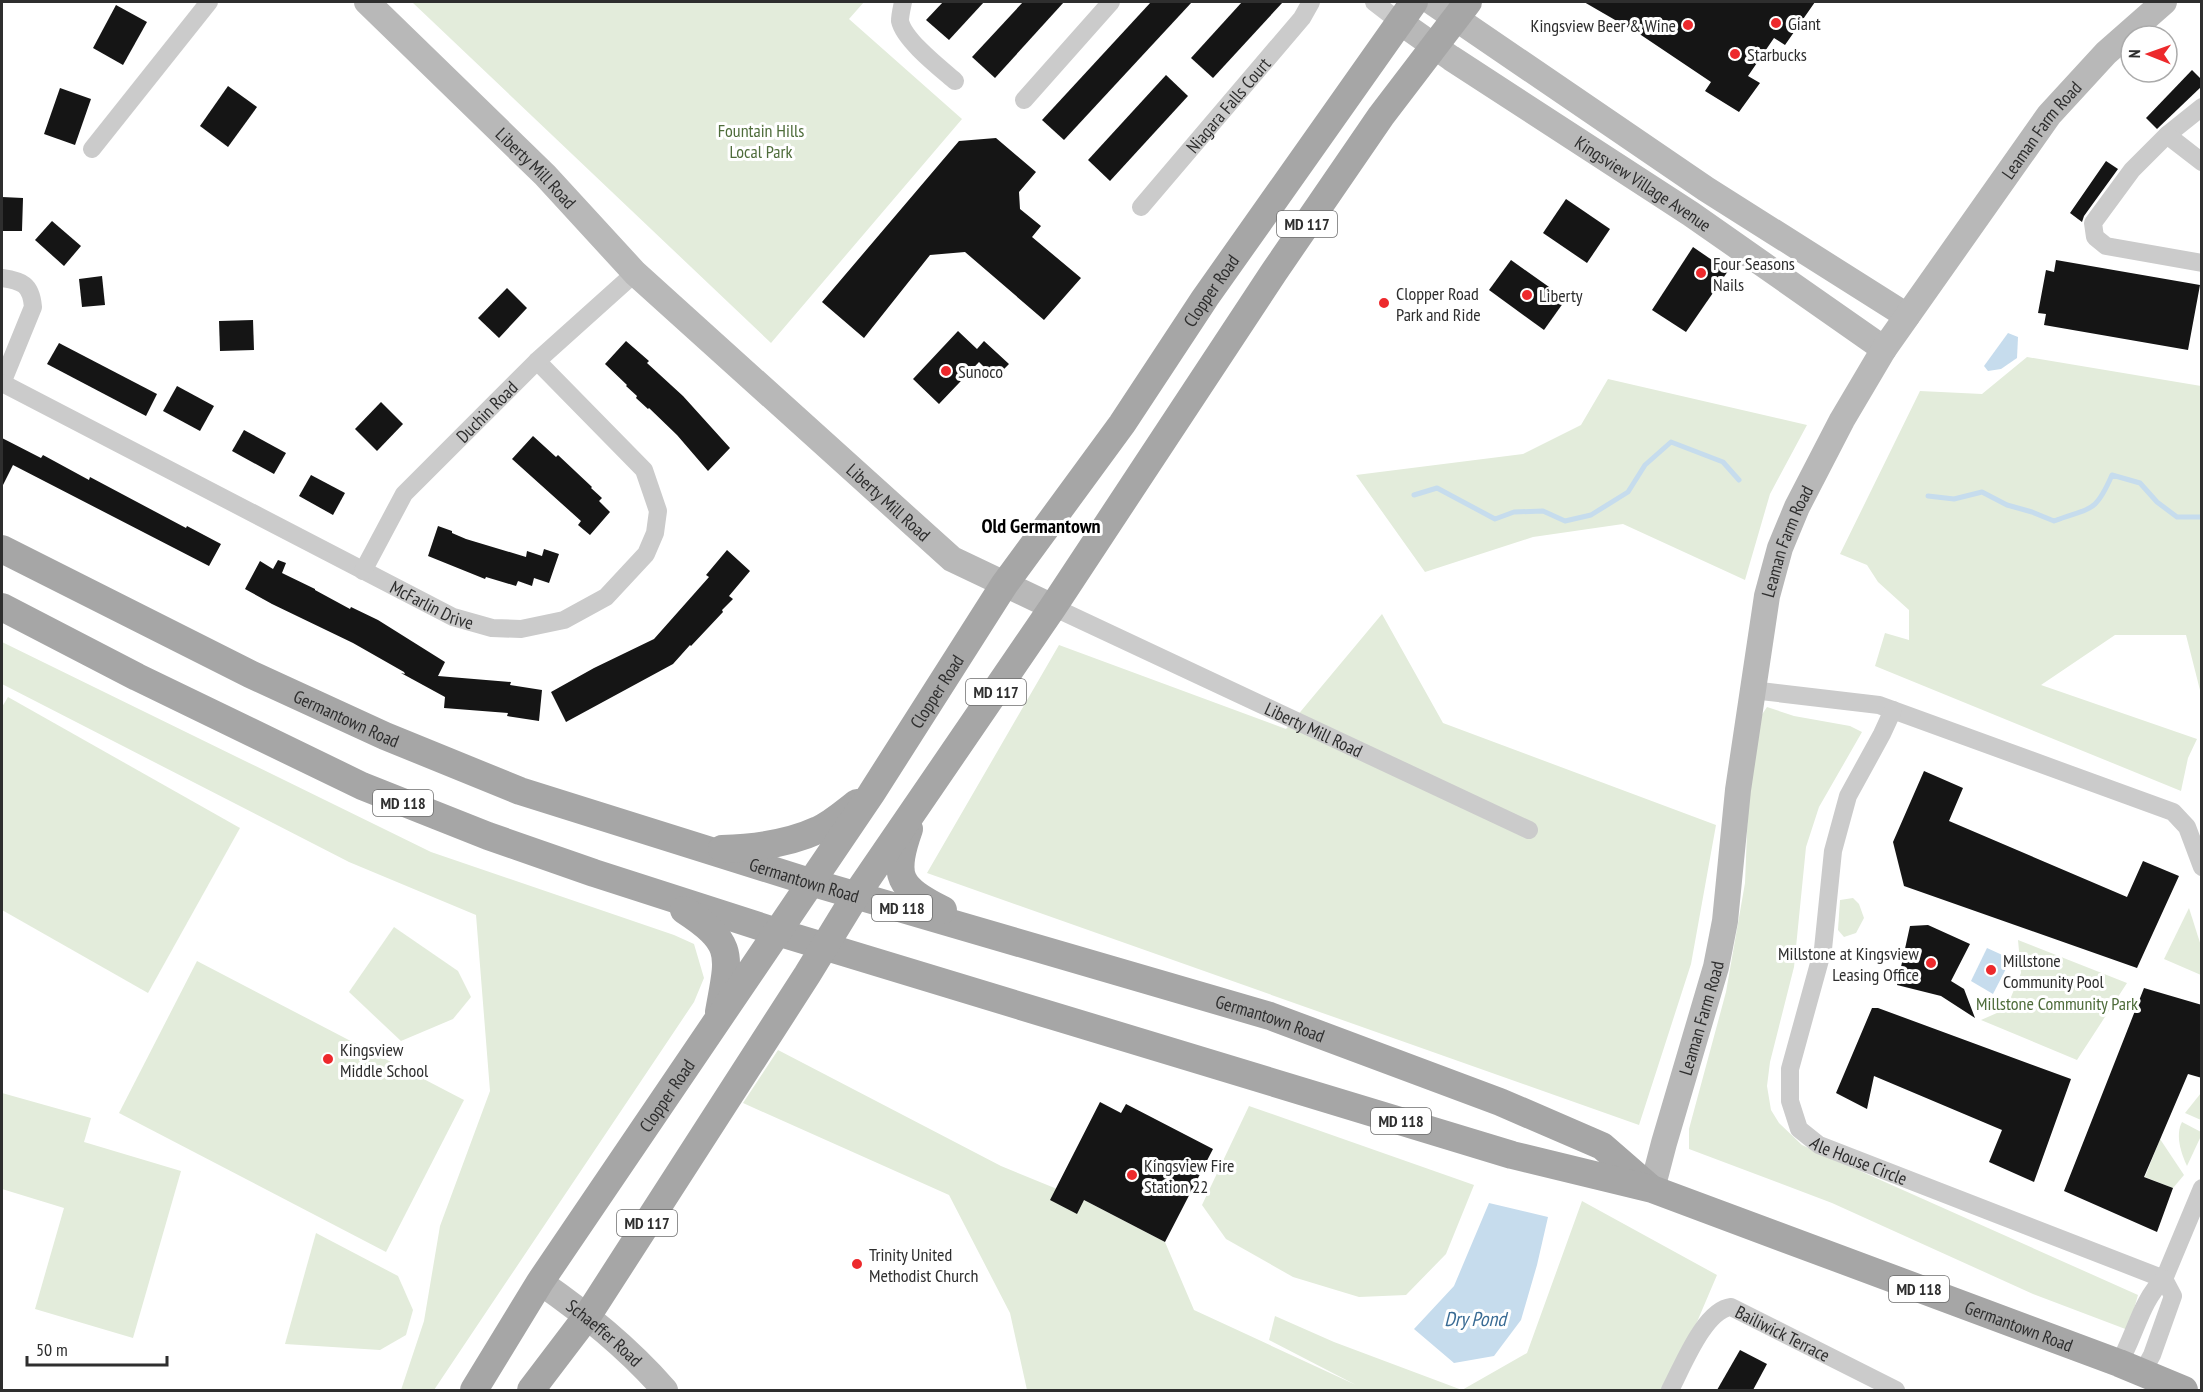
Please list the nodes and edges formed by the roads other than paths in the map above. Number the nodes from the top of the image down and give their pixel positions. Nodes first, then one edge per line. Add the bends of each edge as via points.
1 (209, 2) edge
2 (367, 2) edge
3 (903, 2) edge
4 (1112, 2) edge
5 (1311, 2) edge
6 (1374, 2) edge
7 (1432, 2) edge
8 (2164, 2) edge
9 (1462, 10) edge
10 (1407, 12) edge
11 (1434, 46) junction
12 (955, 81) dead end
13 (1024, 100) dead end
14 (2202, 107) edge
15 (2167, 135) junction
16 (92, 149) dead end
17 (2202, 162) edge
18 (1142, 207) dead end
19 (2202, 263) edge
20 (635, 273) junction
21 (2, 278) edge
22 (1906, 316) junction
23 (1884, 350) junction
24 (537, 361) junction
25 (2, 383) edge
26 (2, 549) edge
27 (363, 571) junction
28 (1004, 585) junction
29 (2, 607) edge
30 (1053, 607) junction
31 (1752, 690) junction
32 (1893, 710) junction
33 (871, 794) junction
34 (918, 806) junction
35 (1528, 830) dead end
36 (703, 849) junction
37 (2202, 867) edge
38 (810, 882) junction
39 (659, 894) junction
40 (856, 895) junction
41 (777, 932) junction
42 (993, 935) junction
43 (825, 946) junction
44 (718, 1020) junction
45 (2202, 1188) edge
46 (1652, 1189) junction
47 (2164, 1279) junction
48 (540, 1282) junction
49 (588, 1315) junction
50 (2130, 1368) junction
51 (474, 1390) edge
52 (531, 1390) edge
53 (665, 1390) edge
54 (1670, 1390) edge
55 (1896, 1390) edge
56 (2184, 1390) edge

1 - 16 street
2 - 20 street, Liberty Mill Road via 545,175
3 - 12 street via 900,21 904,30
4 - 13 street
5 - 18 street, Niagara Falls Court via 1302,18
6 - 10 street
7 - 9 street, Kingsview Village Avenue
8 - 22 street, Leaman Farm Road via 2106,53 2049,115
9 - 11 main road, MD 117
9 - 22 street, Kingsview Village Avenue via 1706,189
10 - 11 street, Kingsview Village Avenue
10 - 28 main road, Clopper Road / MD 117 via 1205,298 1122,424
11 - 23 street, Kingsview Village Avenue via 1691,214
11 - 30 main road, MD 117 via 1274,272
14 - 15 street
15 - 17 street
15 - 19 street via 2132,170 2093,223 2095,237 2106,246
20 - 24 street, Duchin Road
20 - 28 street, Liberty Mill Road via 952,559
21 - 25 street via 26,285 33,307
22 - 23 street, Leaman Farm Road
23 - 31 street, Leaman Farm Road via 1842,420 1780,548 1767,596
24 - 27 street, Duchin Road via 404,494
24 - 27 street, McFarlin Drive via 644,470 658,511 655,533 646,554 606,597 564,621 521,629 492,628 453,617
25 - 27 street, McFarlin Drive
26 - 36 main road, Germantown Road / MD 118 via 250,674 385,736 520,791
28 - 30 street, Liberty Mill Road
28 - 33 main road, Clopper Road / MD 117
29 - 39 main road, Germantown Road / MD 118 via 362,786 488,836
30 - 34 main road, MD 117
30 - 35 street, Liberty Mill Road
31 - 32 street
31 - 46 street, Leaman Farm Road via 1721,944
32 - 37 street via 2173,812 2187,827
32 - 47 street, Ale House Circle via 1848,796 1833,851 1823,949 1790,1069 1790,1101 1799,1129 1819,1146
33 - 36 main road via 819,830 746,848
33 - 38 main road, Clopper Road / MD 117
34 - 40 main road, MD 117
34 - 42 main road via 900,853 900,875 916,896
36 - 38 main road, Germantown Road / MD 118
38 - 40 main road, Germantown Road / MD 118
38 - 41 main road, Clopper Road / MD 117
39 - 41 main road, Germantown Road / MD 118
39 - 44 main road via 708,926 723,944 727,966
40 - 42 main road, Germantown Road / MD 118
40 - 43 main road, MD 117
41 - 43 main road, Germantown Road / MD 118
41 - 44 main road, Clopper Road / MD 117
42 - 46 main road, Germantown Road / MD 118 via 1270,1017 1500,1102 1602,1146
43 - 46 main road, Germantown Road / MD 118 via 1512,1155
43 - 49 main road, MD 117
44 - 48 main road, Clopper Road / MD 117
45 - 47 street
46 - 50 main road, Germantown Road / MD 118
47 - 50 street via 2152,1291 2130,1346
47 - 50 street via 2173,1296 2152,1354
48 - 49 street, Schaeffer Road
48 - 51 main road, Clopper Road / MD 117
49 - 52 main road, MD 117
49 - 53 street, Schaeffer Road
50 - 56 main road, Germantown Road / MD 118
54 - 55 street, Bailiwick Terrace via 1704,1327 1713,1315 1731,1307

